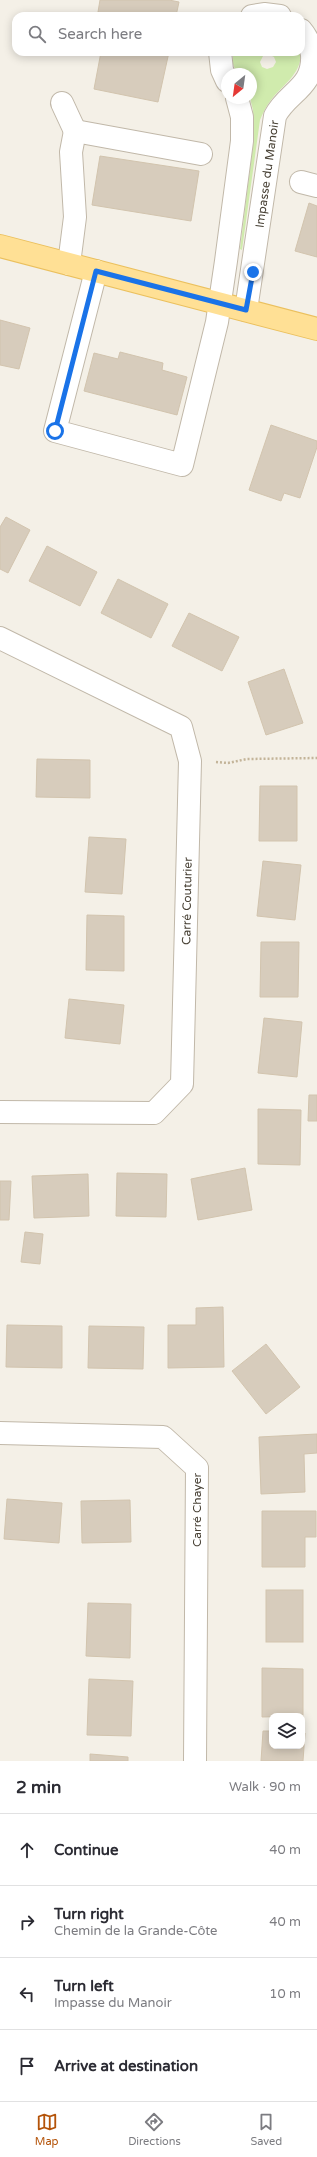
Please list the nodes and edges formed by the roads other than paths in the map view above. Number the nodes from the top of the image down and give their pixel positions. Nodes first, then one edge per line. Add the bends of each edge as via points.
1 (305, 37) edge
2 (220, 56) edge
3 (222, 68) edge
4 (62, 103) dead end
5 (239, 104) edge
6 (75, 132) junction
7 (201, 154) dead end
8 (0, 246) edge
9 (69, 264) junction
10 (96, 271) junction
11 (219, 303) junction
12 (246, 310) junction
13 (317, 328) edge
14 (0, 638) edge
15 (0, 1112) edge
16 (0, 1433) edge
17 (195, 1761) edge

1 - 12 street, Impasse du Manoir via 312,66 303,86 278,109 275,116
2 - 3 street
4 - 6 street
5 - 11 street via 242,117 242,141
6 - 7 street
6 - 9 street via 71,152 75,217
8 - 9 main road
9 - 10 main road
10 - 11 main road
10 - 11 street via 55,431 182,465 217,322
11 - 12 main road
12 - 13 main road
14 - 15 street, Carré Couturier via 181,727 190,761 182,1084 154,1113
16 - 17 street, Carré Chayer via 163,1437 197,1468

